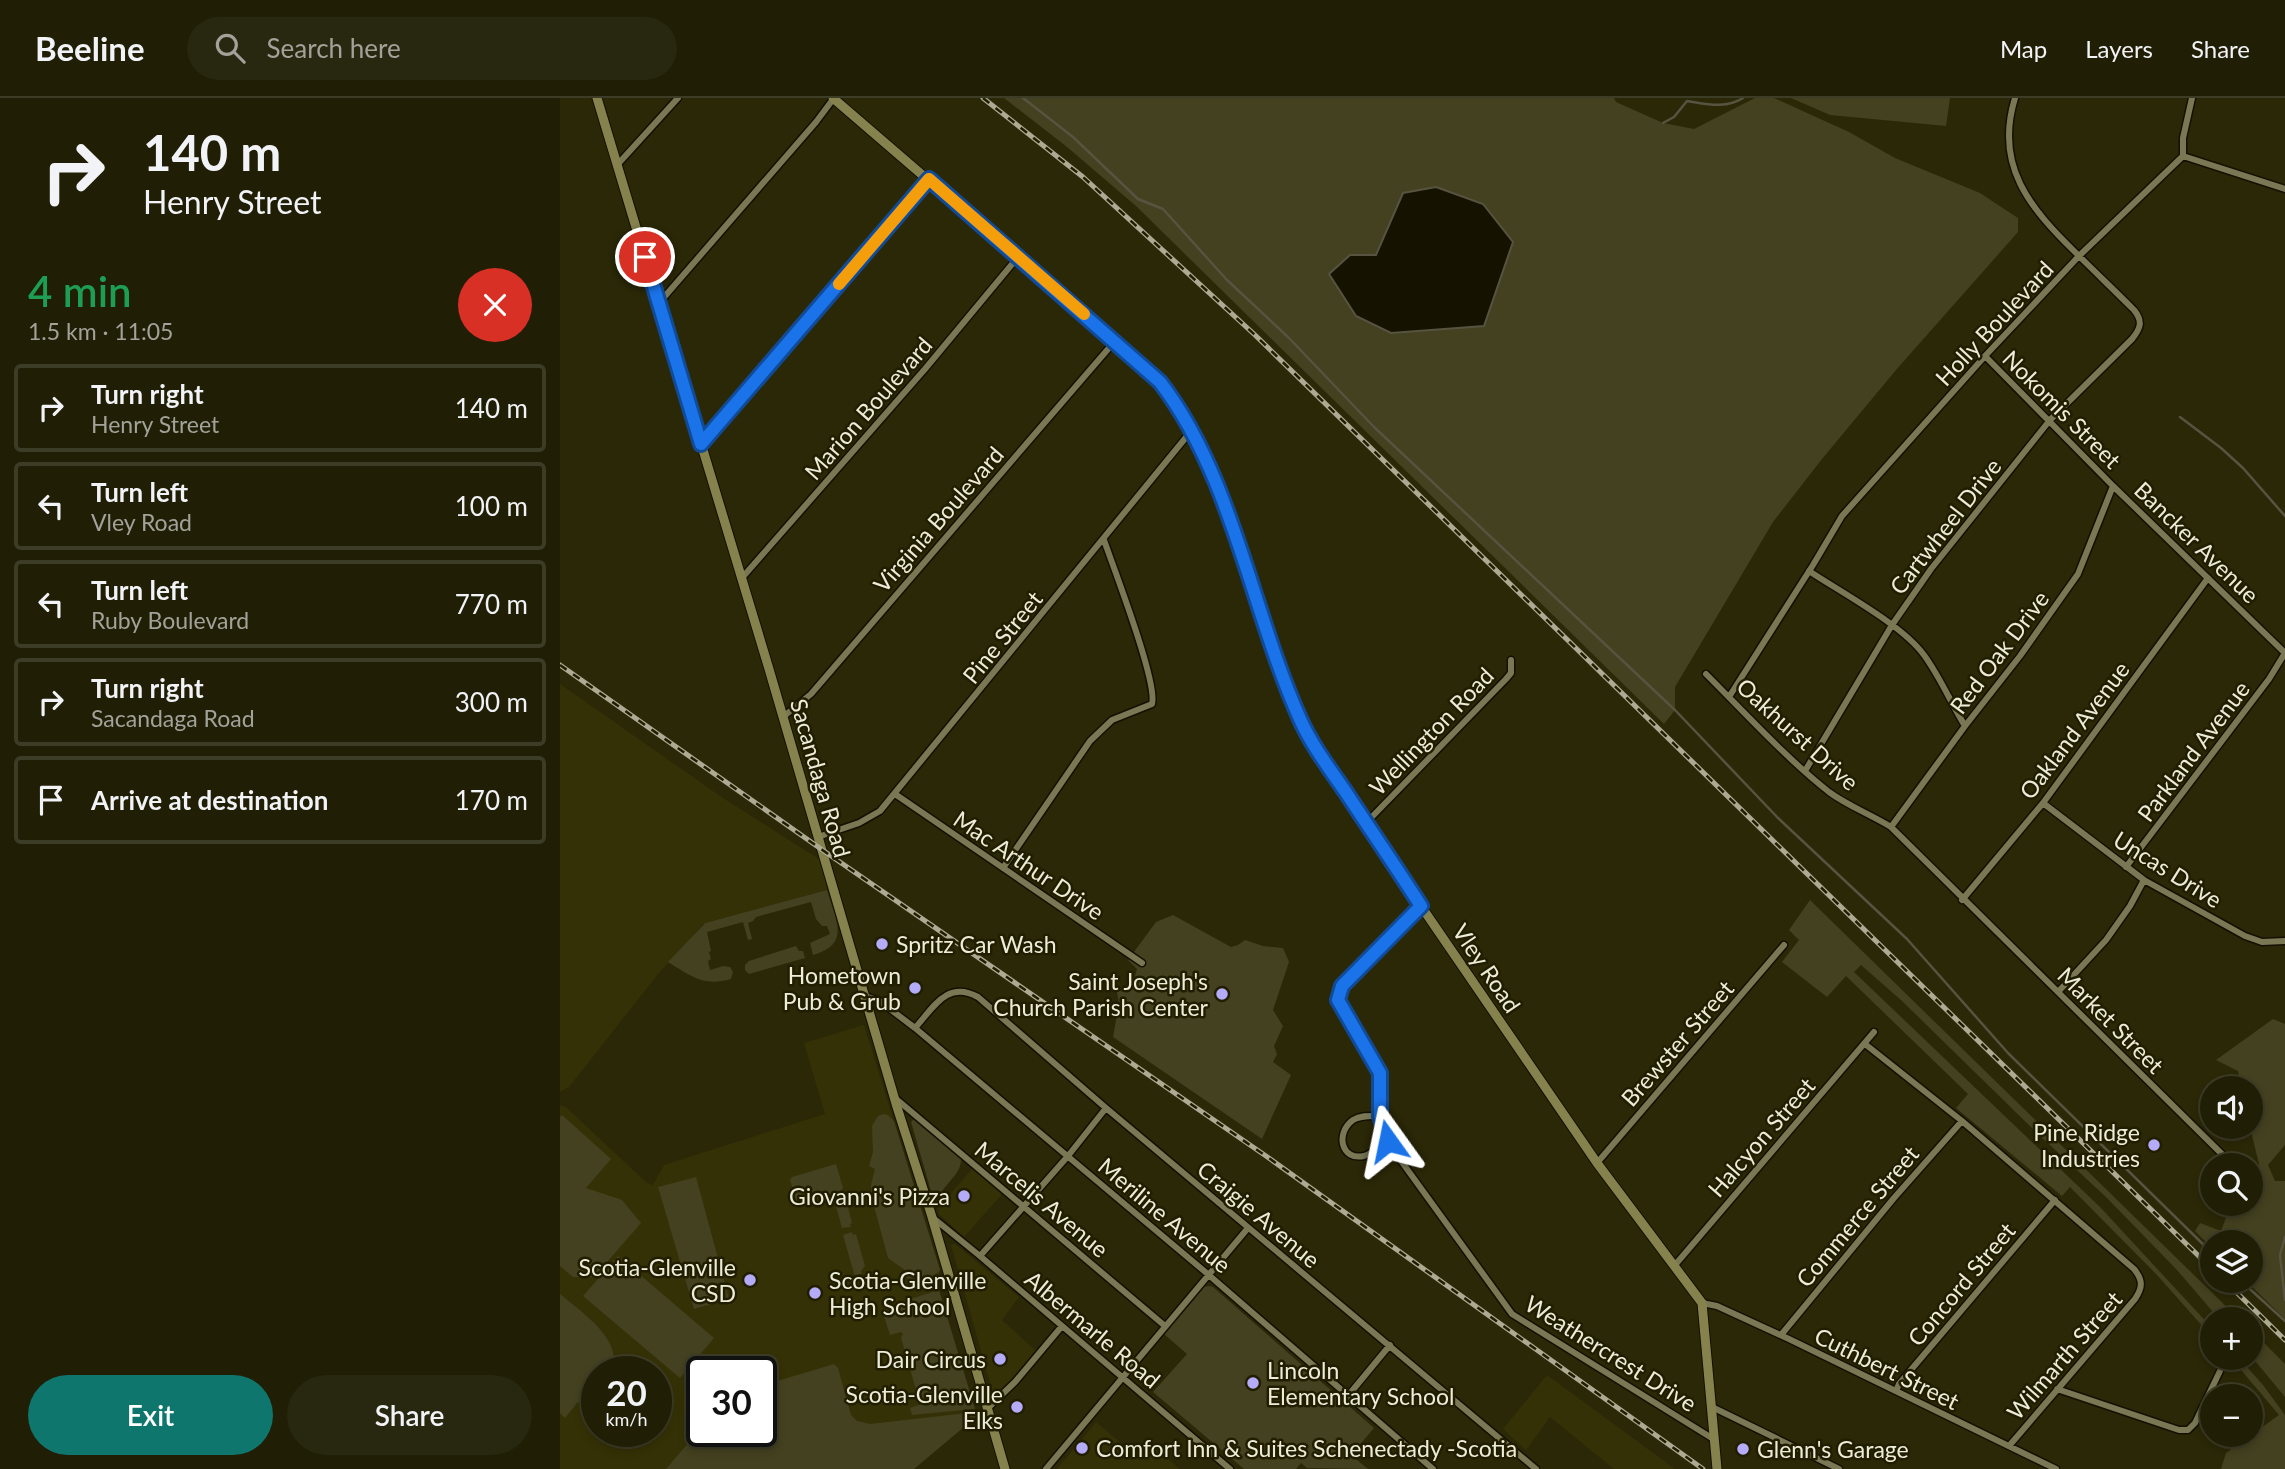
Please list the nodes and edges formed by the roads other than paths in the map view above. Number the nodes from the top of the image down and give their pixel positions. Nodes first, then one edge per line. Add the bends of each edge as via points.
1 (597, 98) edge
2 (678, 98) edge
3 (834, 98) edge
4 (2015, 98) edge
5 (2192, 98) edge
6 (2183, 156) junction
7 (618, 164) junction
8 (929, 179) junction
9 (2285, 189) edge
10 (2080, 256) junction
11 (1018, 257) junction
12 (659, 303) junction
13 (1115, 341) junction
14 (1985, 356) junction
15 (2050, 419) junction
16 (1192, 430) junction
17 (701, 444) junction
18 (2113, 486) junction
19 (1104, 540) junction
20 (1809, 571) junction
21 (2208, 578) junction
22 (741, 579) junction
23 (1892, 625) junction
24 (2285, 653) edge
25 (1511, 660) dead end
26 (1706, 674) dead end
27 (1729, 697) junction
28 (783, 717) junction
29 (1965, 726) junction
30 (1805, 771) junction
31 (895, 794) junction
32 (2043, 803) junction
33 (1366, 822) junction
34 (1891, 827) junction
35 (818, 837) junction
36 (2126, 867) junction
37 (1003, 868) junction
38 (2144, 880) junction
39 (1962, 900) junction
40 (1421, 906) junction
41 (2285, 942) edge
42 (1784, 945) dead end
43 (1142, 964) dead end
44 (2058, 992) junction
45 (867, 997) junction
46 (915, 1028) junction
47 (1874, 1032) dead end
48 (1865, 1044) junction
49 (895, 1098) junction
50 (1106, 1108) junction
51 (1380, 1116) junction
52 (1962, 1121) junction
53 (1388, 1141) junction
54 (2221, 1153) edge
55 (1068, 1156) junction
56 (1597, 1163) junction
57 (2054, 1200) junction
58 (1024, 1206) junction
59 (932, 1217) junction
60 (1248, 1228) junction
61 (980, 1256) junction
62 (1675, 1265) junction
63 (1209, 1275) junction
64 (1702, 1303) junction
65 (1062, 1326) junction
66 (1166, 1326) junction
67 (1781, 1335) junction
68 (1390, 1345) junction
69 (2220, 1371) dead end
70 (1123, 1377) junction
71 (2057, 1389) junction
72 (1896, 1391) junction
73 (1348, 1397) junction
74 (1712, 1407) junction
75 (988, 1408) junction
76 (1715, 1440) junction
77 (2009, 1446) junction
78 (1001, 1466) edge
79 (1046, 1469) edge
80 (1230, 1469) edge
81 (1433, 1469) edge
82 (1536, 1469) edge
83 (1717, 1469) edge
84 (1839, 1469) edge
85 (2056, 1469) edge

1 - 7 street, Sacandaga Road
2 - 7 street
3 - 8 street, Vley Road
3 - 12 street
4 - 10 street via 2008,133 2014,171 2032,206
5 - 6 street
6 - 9 street
6 - 10 street, Holly Boulevard
7 - 12 street, Sacandaga Road
8 - 11 street, Vley Road
8 - 17 street
10 - 14 street, Holly Boulevard
10 - 15 street, Cartwheel Drive via 2134,310 2141,325
11 - 13 street, Vley Road
11 - 22 street, Marion Boulevard
12 - 17 street, Sacandaga Road
13 - 16 street, Vley Road via 1160,382
13 - 28 street, Virginia Boulevard via 811,694
14 - 15 street, Nokomis Street
14 - 20 street, Holly Boulevard via 1842,516
15 - 18 street, Nokomis Street
15 - 23 street, Cartwheel Drive
16 - 19 street, Pine Street
16 - 33 street, Vley Road via 1221,496 1301,722
17 - 22 street, Sacandaga Road
18 - 21 street, Bancker Avenue
18 - 29 street, Red Oak Drive via 2078,574
19 - 31 street, Pine Street
19 - 37 street via 1154,698 1152,704 1112,720 1090,741
20 - 23 street
20 - 27 street, Holly Boulevard
21 - 24 street, Bancker Avenue
21 - 32 street, Oakland Avenue
22 - 28 street, Sacandaga Road
23 - 29 street via 1925,656
23 - 30 street, Cartwheel Drive
24 - 36 street, Parkland Avenue
25 - 33 street, Wellington Road via 1506,679
26 - 27 street, Oakhurst Drive
27 - 30 street, Oakhurst Drive
28 - 35 street, Sacandaga Road
29 - 34 street, Red Oak Drive
30 - 34 street, Oakhurst Drive via 1849,806
31 - 35 street, Pine Street via 880,811 859,823
31 - 37 street, Mac Arthur Drive
32 - 36 street, Uncas Drive
32 - 39 street, Oakland Avenue
33 - 40 street, Vley Road
34 - 39 street, Oakhurst Drive
35 - 45 street, Sacandaga Road
36 - 38 street, Uncas Drive
37 - 43 street, Mac Arthur Drive
38 - 41 street, Uncas Drive via 2245,936
38 - 44 street via 2106,940
39 - 44 street, Market Street
40 - 51 street, Weathercrest Drive via 1342,986 1338,1000 1380,1073
40 - 56 street, Vley Road
42 - 56 street, Brewster Street
44 - 54 street, Market Street
45 - 46 street, Meriline Avenue
45 - 49 street, Sacandaga Road
46 - 50 street, Craigie Avenue via 942,998 965,991 978,997
46 - 55 street, Meriline Avenue
47 - 48 street, Halcyon Street
48 - 52 street
48 - 62 street, Halcyon Street
49 - 58 street, Marcelis Avenue
49 - 59 street, Sacandaga Road
50 - 55 street
50 - 60 street, Craigie Avenue
51 - 53 street, Weathercrest Drive
51 - 53 street via 1353,1121 1345,1129 1343,1145 1361,1157
52 - 57 street
52 - 67 street, Commerce Street
53 - 76 street, Weathercrest Drive via 1512,1314
55 - 58 street
55 - 63 street, Meriline Avenue
56 - 62 street, Vley Road
57 - 71 street, Wilmarth Street via 2134,1269 2142,1284 2136,1300
57 - 72 street, Concord Street
58 - 61 street
58 - 66 street, Marcelis Avenue
59 - 61 street, Albermarle Road
59 - 75 street, Sacandaga Road
60 - 63 street
60 - 68 street, Craigie Avenue
61 - 65 street, Albermarle Road
62 - 64 street, Vley Road
63 - 66 street
63 - 73 street, Meriline Avenue
64 - 67 street, Cuthbert Street
64 - 74 street, Vley Road
65 - 70 street, Albermarle Road
65 - 75 street
66 - 70 street
67 - 72 street, Cuthbert Street
68 - 73 street
68 - 82 street, Craigie Avenue
69 - 71 street via 2189,1430
70 - 79 street
70 - 80 street, Albermarle Road
71 - 77 street, Wilmarth Street
72 - 77 street, Cuthbert Street
73 - 81 street, Meriline Avenue
74 - 76 street, Vley Road
74 - 84 street
75 - 78 street, Sacandaga Road
76 - 83 street, Vley Road
77 - 85 street, Cuthbert Street

